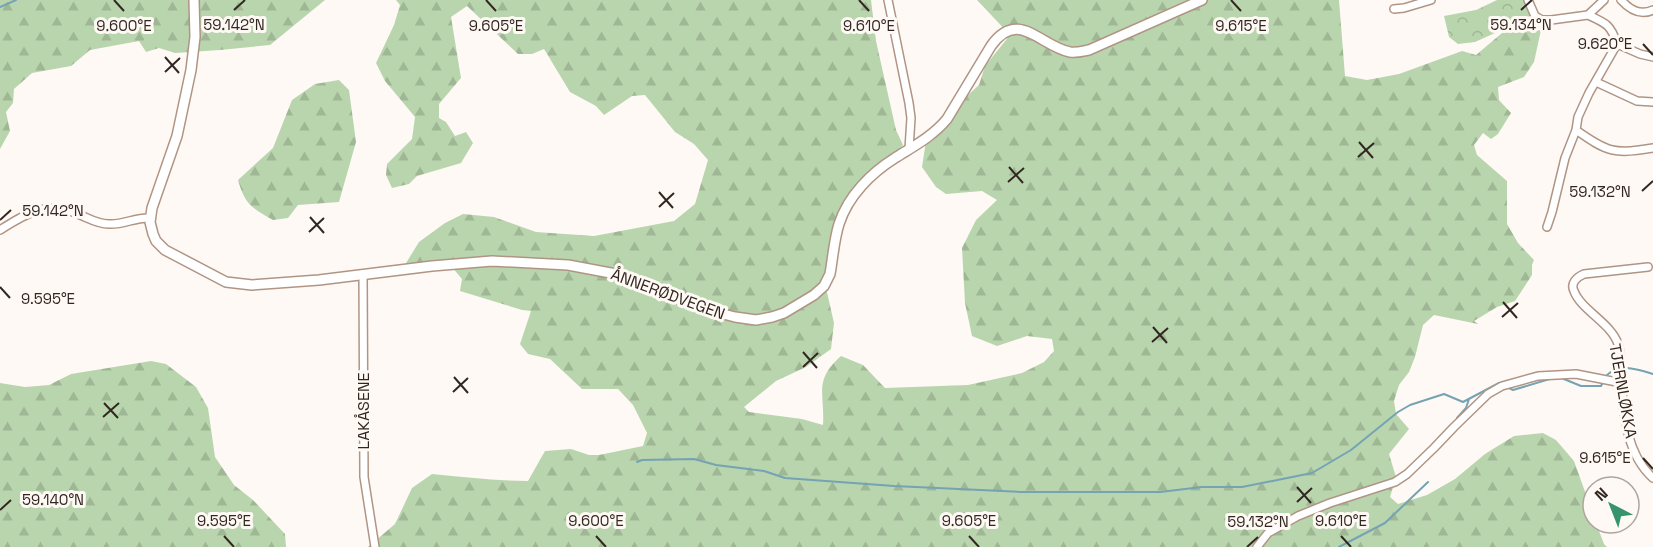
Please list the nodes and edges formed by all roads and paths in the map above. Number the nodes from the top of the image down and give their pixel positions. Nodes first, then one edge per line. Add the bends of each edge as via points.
1 (194, 0) edge
2 (888, 0) edge
3 (1202, 0) edge
4 (1431, 0) edge
5 (1528, 0) edge
6 (1605, 0) edge
7 (1621, 0) edge
8 (1394, 9) dead end
9 (1653, 10) edge
10 (1588, 15) junction
11 (1617, 44) junction
12 (1653, 57) edge
13 (1596, 82) junction
14 (1653, 102) edge
15 (1576, 130) junction
16 (1653, 148) edge
17 (909, 149) junction
18 (150, 218) junction
19 (1547, 227) dead end
20 (0, 230) edge
21 (1648, 267) dead end
22 (363, 274) junction
23 (1622, 383) junction
24 (1653, 478) edge
25 (375, 547) edge
26 (1257, 547) edge

1 - 18 main road via 192,70 177,136
2 - 17 street via 909,103
3 - 17 main road, ÅNNERØDVEGEN via 1081,52 1067,51 1025,30 1009,31 991,46 940,128
4 - 8 street
5 - 10 street via 1532,12 1542,20
6 - 10 street
7 - 9 street via 1635,12
10 - 11 street via 1607,24
11 - 12 street
11 - 13 street
13 - 14 street via 1629,98
13 - 15 street via 1578,117
15 - 16 street via 1610,151
15 - 19 street
17 - 22 main road, ÅNNERØDVEGEN via 871,176 846,208 824,286 814,296 772,317 756,320 720,314 626,277 568,265 492,261
18 - 20 street via 106,224 54,208 25,214
18 - 22 main road, ÅNNERØDVEGEN via 156,241 165,250 226,282 252,285
21 - 23 street, TJERNLØKKA via 1584,274 1573,284 1578,299 1617,343
22 - 25 street, LAKÅSENE via 364,477
23 - 24 street, TJERNLØKKA via 1625,422 1634,452
23 - 26 street via 1576,374 1538,376 1502,386 1488,394 1401,478 1298,516 1268,533

